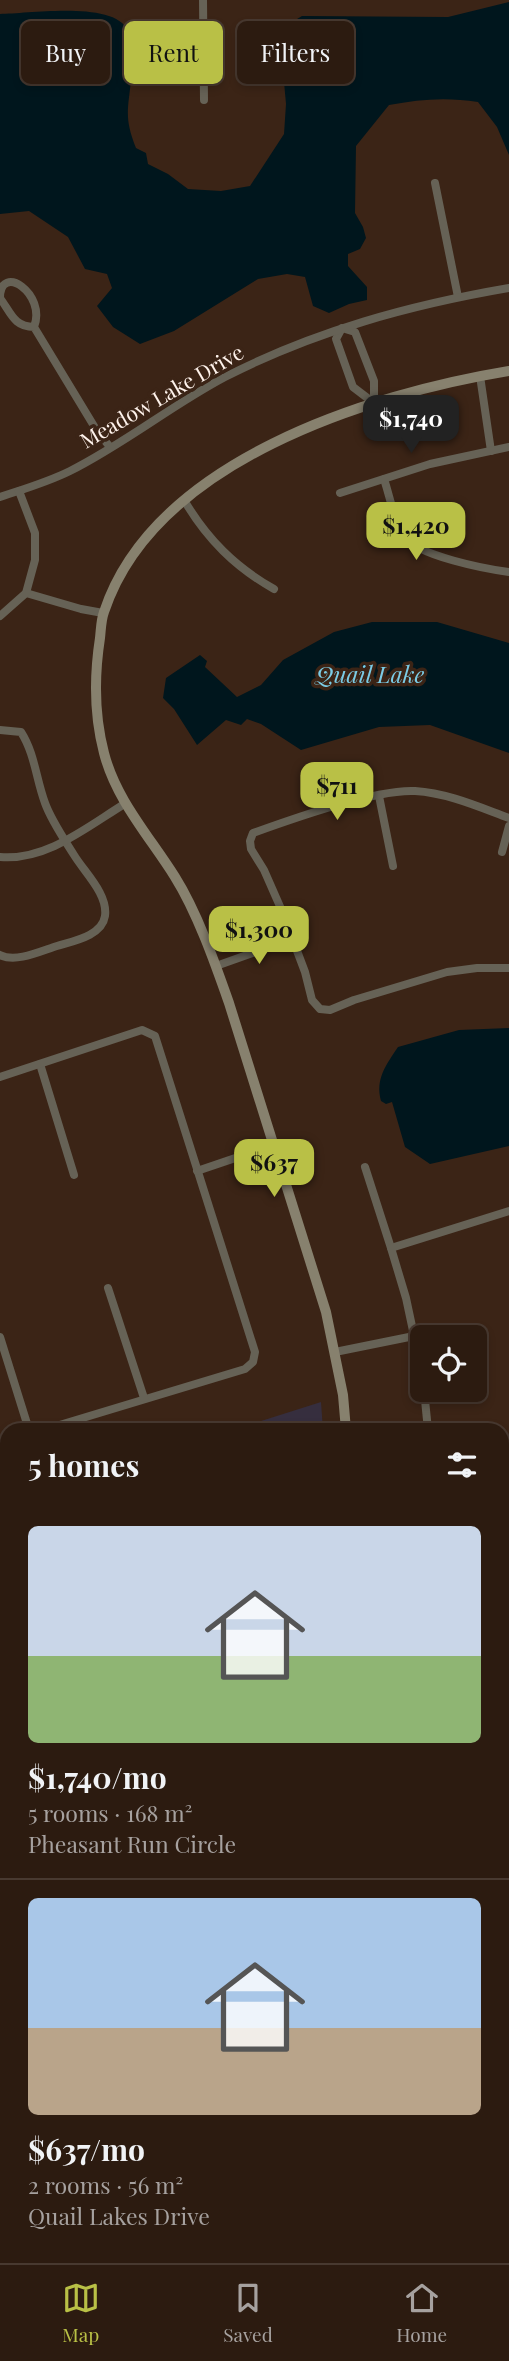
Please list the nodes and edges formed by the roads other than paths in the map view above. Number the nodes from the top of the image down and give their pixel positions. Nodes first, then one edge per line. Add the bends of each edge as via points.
1 (203, 0) edge
2 (204, 100) dead end
3 (435, 183) dead end
4 (509, 288) edge
5 (458, 297) junction
6 (34, 327) junction
7 (342, 328) junction
8 (509, 371) edge
9 (480, 376) junction
10 (374, 403) junction
11 (110, 447) junction
12 (509, 447) edge
13 (491, 450) junction
14 (384, 479) junction
15 (19, 491) junction
16 (340, 493) dead end
17 (0, 497) edge
18 (184, 500) junction
19 (509, 572) edge
20 (274, 589) dead end
21 (26, 593) junction
22 (103, 613) junction
23 (0, 616) edge
24 (0, 730) edge
25 (379, 796) junction
26 (126, 803) junction
27 (509, 818) edge
28 (509, 826) edge
29 (66, 840) junction
30 (502, 852) dead end
31 (0, 857) edge
32 (393, 866) dead end
33 (292, 939) junction
34 (0, 956) edge
35 (216, 966) junction
36 (509, 968) edge
37 (40, 1064) junction
38 (0, 1077) edge
39 (274, 1145) junction
40 (365, 1167) dead end
41 (197, 1171) junction
42 (74, 1175) dead end
43 (509, 1211) edge
44 (391, 1248) junction
45 (108, 1288) dead end
46 (412, 1325) edge
47 (0, 1337) edge
48 (410, 1337) edge
49 (335, 1352) junction
50 (144, 1398) junction
51 (425, 1402) edge
52 (27, 1423) edge
53 (65, 1423) edge
54 (345, 1423) edge
55 (427, 1423) edge

1 - 2 street
3 - 5 street
4 - 5 street, Meadow Lake Drive
5 - 7 street, Meadow Lake Drive
6 - 6 street via 37,310 31,297 18,283 6,284 0,298 17,323
6 - 11 street
7 - 10 street via 355,332 374,381
7 - 10 street via 336,340 353,387
7 - 11 street, Meadow Lake Drive via 225,377
8 - 9 main road
9 - 10 main road
9 - 13 street
10 - 18 main road via 269,446 205,482
11 - 15 street, Meadow Lake Drive via 69,471
12 - 13 street
13 - 14 street
14 - 16 street
14 - 19 street via 403,534 412,544 488,570
15 - 17 street, Meadow Lake Drive
15 - 21 street via 36,542
18 - 20 street via 223,552
18 - 22 main road via 133,555
21 - 22 street
21 - 23 street
22 - 26 main road via 95,678 97,719 110,772
24 - 29 street via 21,732 29,745 45,804
25 - 27 street via 404,791 431,793
25 - 32 street
25 - 33 street via 251,836 251,849
26 - 29 street
26 - 35 main road via 177,879
28 - 30 street
29 - 31 street via 44,851
29 - 34 street via 104,900 105,918 95,932 71,942 21,957
33 - 35 street
33 - 36 street via 312,1000 326,1010 447,972
35 - 39 main road
37 - 38 street
37 - 41 street via 142,1030 151,1032 159,1043
37 - 42 street
39 - 41 street
39 - 49 main road
40 - 44 street
41 - 50 street via 255,1355 245,1369
43 - 44 street
44 - 46 street
45 - 50 street
47 - 52 street
48 - 49 street
49 - 54 main road
50 - 53 street
51 - 55 street

